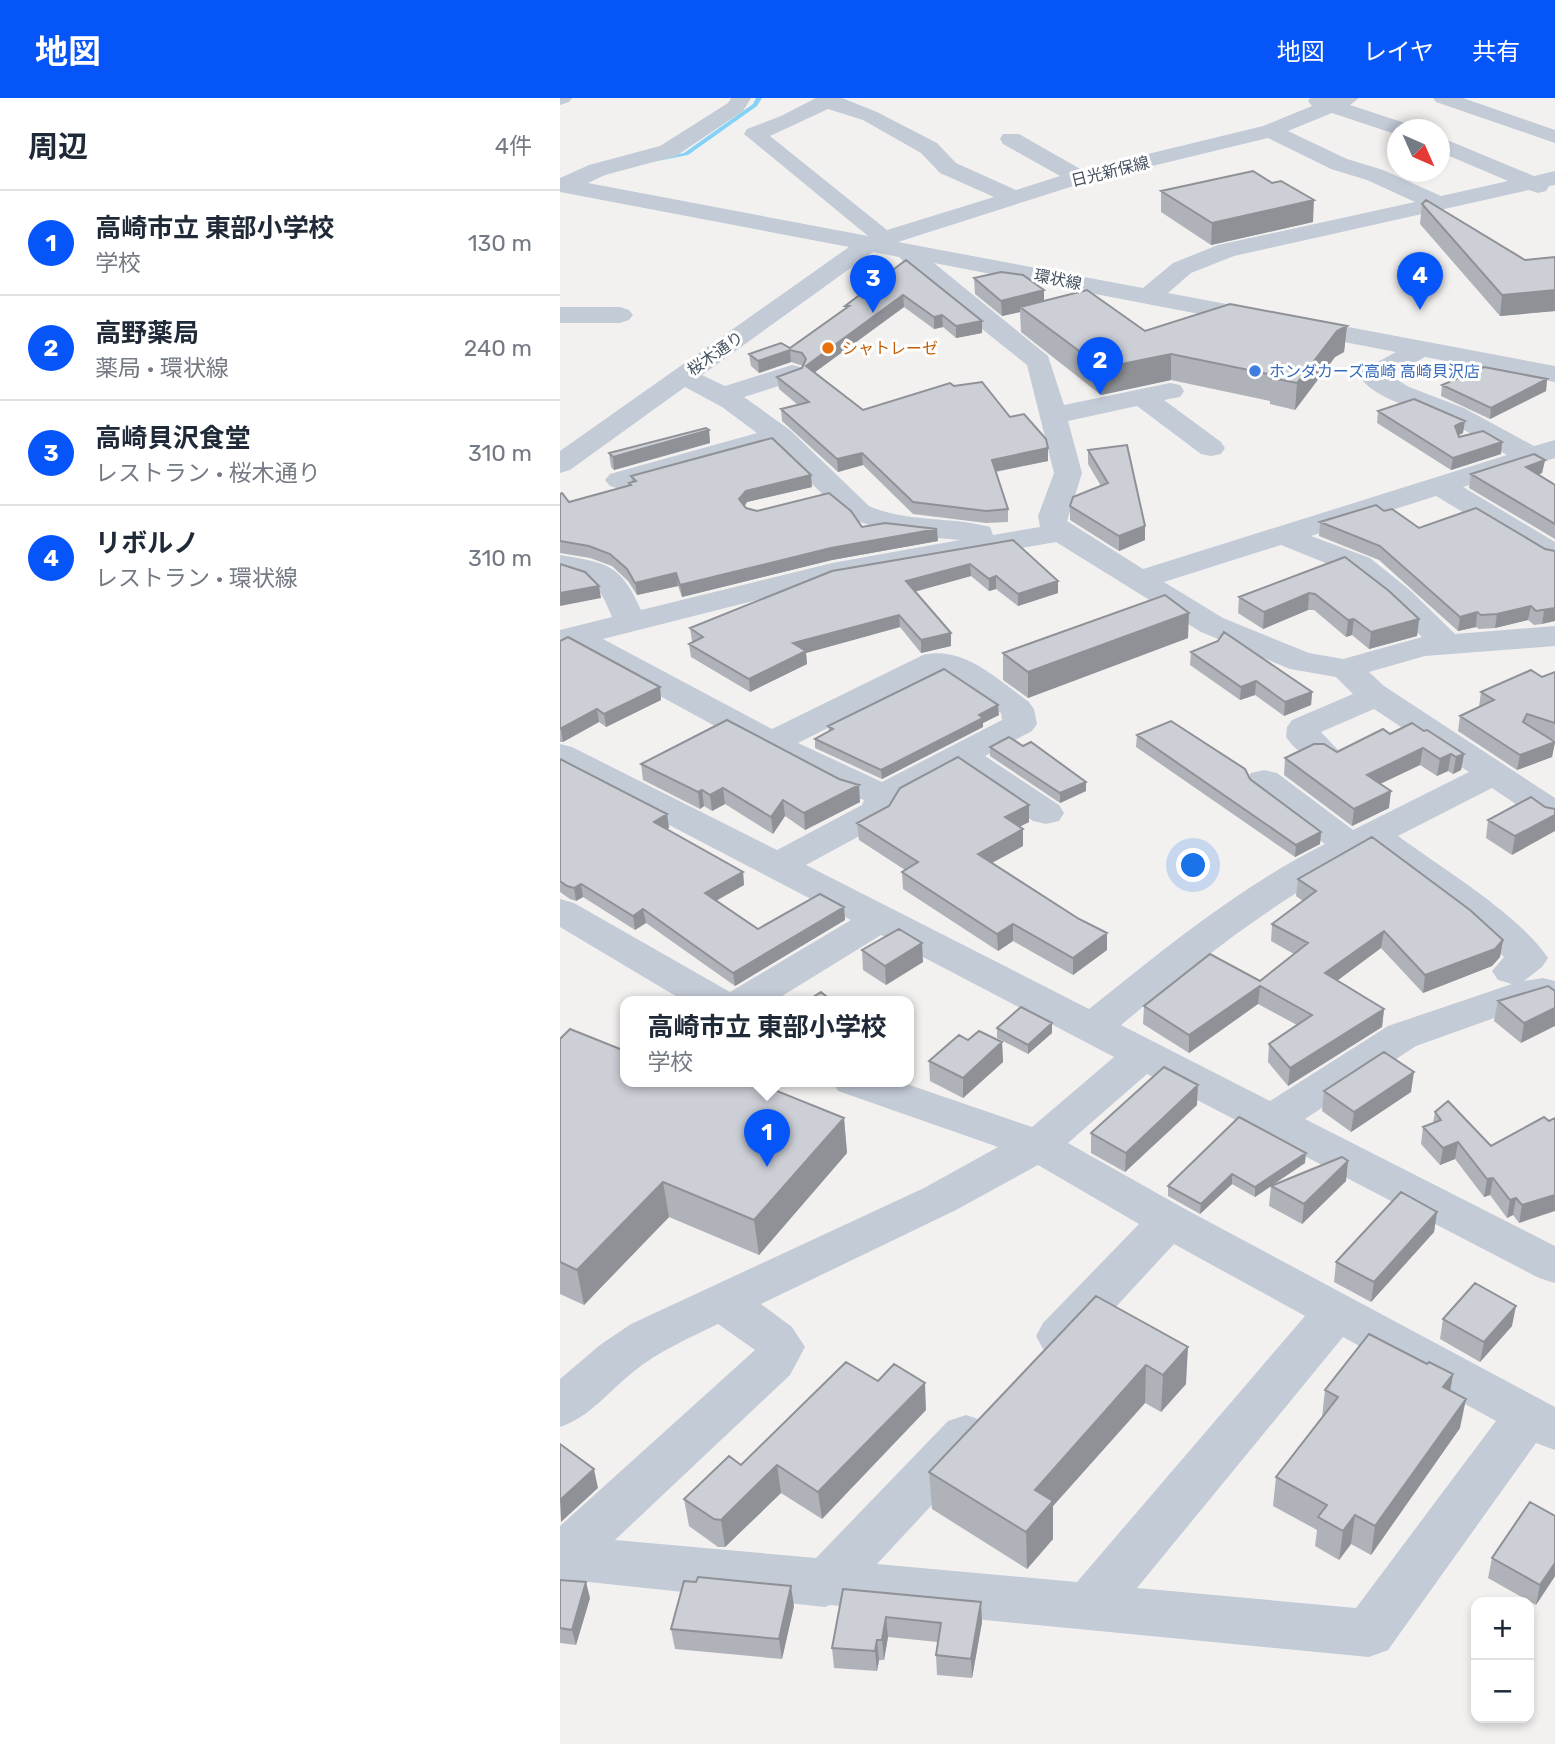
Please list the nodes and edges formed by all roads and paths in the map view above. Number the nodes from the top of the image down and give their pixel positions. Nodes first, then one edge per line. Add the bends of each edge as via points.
1 (741, 98) edge
2 (1306, 98) edge
3 (1443, 98) edge
4 (1501, 98) edge
5 (829, 100) edge
6 (1340, 102) edge
7 (1481, 109) junction
8 (1387, 123) edge
9 (1270, 131) junction
10 (1555, 137) edge
11 (1011, 139) dead end
12 (1236, 140) junction
13 (1450, 150) edge
14 (1260, 153) dead end
15 (1387, 170) edge
16 (1375, 175) junction
17 (1079, 177) junction
18 (1555, 178) edge
19 (1532, 183) junction
20 (562, 185) edge
21 (1555, 193) edge
22 (1016, 198) junction
23 (1437, 203) junction
24 (873, 237) junction
25 (907, 251) junction
26 (1141, 295) junction
27 (1083, 306) edge
28 (560, 315) edge
29 (620, 315) dead end
30 (1420, 349) junction
31 (792, 373) edge
32 (1555, 374) edge
33 (682, 376) junction
34 (1170, 391) dead end
35 (724, 395) junction
36 (1142, 397) junction
37 (1053, 416) junction
38 (780, 436) junction
39 (1212, 448) dead end
40 (1544, 456) edge
41 (560, 464) edge
42 (620, 480) dead end
43 (1439, 485) junction
44 (1061, 532) junction
45 (1282, 535) junction
46 (1026, 538) junction
47 (1554, 554) edge
48 (560, 564) edge
49 (1139, 580) junction
50 (630, 623) junction
51 (568, 638) edge
52 (1546, 642) edge
53 (1447, 644) junction
54 (1346, 669) junction
55 (1376, 696) junction
56 (771, 743) junction
57 (1321, 750) edge
58 (560, 754) edge
59 (960, 755) junction
60 (1493, 774) junction
61 (1264, 781) dead end
62 (885, 795) junction
63 (1046, 813) dead end
64 (1555, 814) edge
65 (1362, 840) junction
66 (776, 866) junction
67 (560, 911) edge
68 (880, 919) junction
69 (706, 996) edge
70 (752, 996) edge
71 (1091, 1028) junction
72 (1143, 1055) junction
73 (870, 1087) edge
74 (1271, 1121) junction
75 (1038, 1145) junction
76 (1169, 1221) junction
77 (1555, 1266) edge
78 (720, 1304) junction
79 (1337, 1311) junction
80 (560, 1407) edge
81 (1541, 1423) edge
82 (561, 1557) edge
83 (825, 1584) junction
84 (1091, 1605) junction

1 - 20 street via 736,107 668,151 597,170
2 - 6 street
3 - 7 street
4 - 7 street
5 - 22 street via 929,148 948,168
5 - 24 street via 755,134
6 - 8 street
6 - 9 street, 日光新保線
7 - 10 street
9 - 12 street, 日光新保線
9 - 16 street via 1339,164
11 - 17 street
12 - 14 street
12 - 17 street, 日光新保線
13 - 19 street
15 - 16 street
16 - 23 street
17 - 22 street, 日光新保線
18 - 19 street
19 - 21 street
19 - 23 street
20 - 24 street, 環状線
22 - 24 street, 日光新保線
23 - 26 street via 1227,250 1182,268
24 - 25 street, 環状線
24 - 33 street, 桜木通り
25 - 26 street, 環状線
25 - 37 street via 942,285 1008,325 1039,362
26 - 27 street
26 - 30 street, 環状線
28 - 29 street
30 - 32 street, 環状線
30 - 40 street via 1372,376 1399,393
31 - 35 street
33 - 35 street
33 - 41 street, 桜木通り
34 - 36 street
35 - 38 street
36 - 37 street
36 - 39 street
37 - 44 street via 1068,473 1052,523
38 - 42 street
38 - 46 street via 823,495 869,518
40 - 43 street
43 - 45 street
43 - 47 street
44 - 46 street
44 - 49 street
45 - 49 street
45 - 53 street via 1359,565
46 - 50 street via 832,572
48 - 50 street via 597,571 615,584
49 - 54 street via 1212,625 1274,653
50 - 51 street
51 - 56 street
52 - 53 street
53 - 54 street
54 - 55 street
55 - 57 street via 1304,727 1303,737
55 - 60 street
56 - 59 street via 943,663 952,664 1017,709 1020,724
56 - 62 street via 854,785
58 - 66 street
59 - 62 street
59 - 63 street
60 - 64 street
60 - 65 street
61 - 65 street
62 - 66 street via 877,812
65 - 71 street via 1253,902
65 - 74 street via 1483,915 1528,958 1527,981 1522,994 1402,1036
66 - 68 street
67 - 69 street
68 - 70 street
68 - 71 street
71 - 72 street
72 - 74 street
72 - 75 street
73 - 75 street
74 - 77 street
75 - 76 street
75 - 78 street via 940,1199
76 - 79 street
76 - 83 street
78 - 80 street via 648,1337
78 - 82 street via 775,1339 781,1347 774,1362
79 - 81 street
79 - 84 street
81 - 84 street via 1369,1633
82 - 83 street
83 - 84 street

